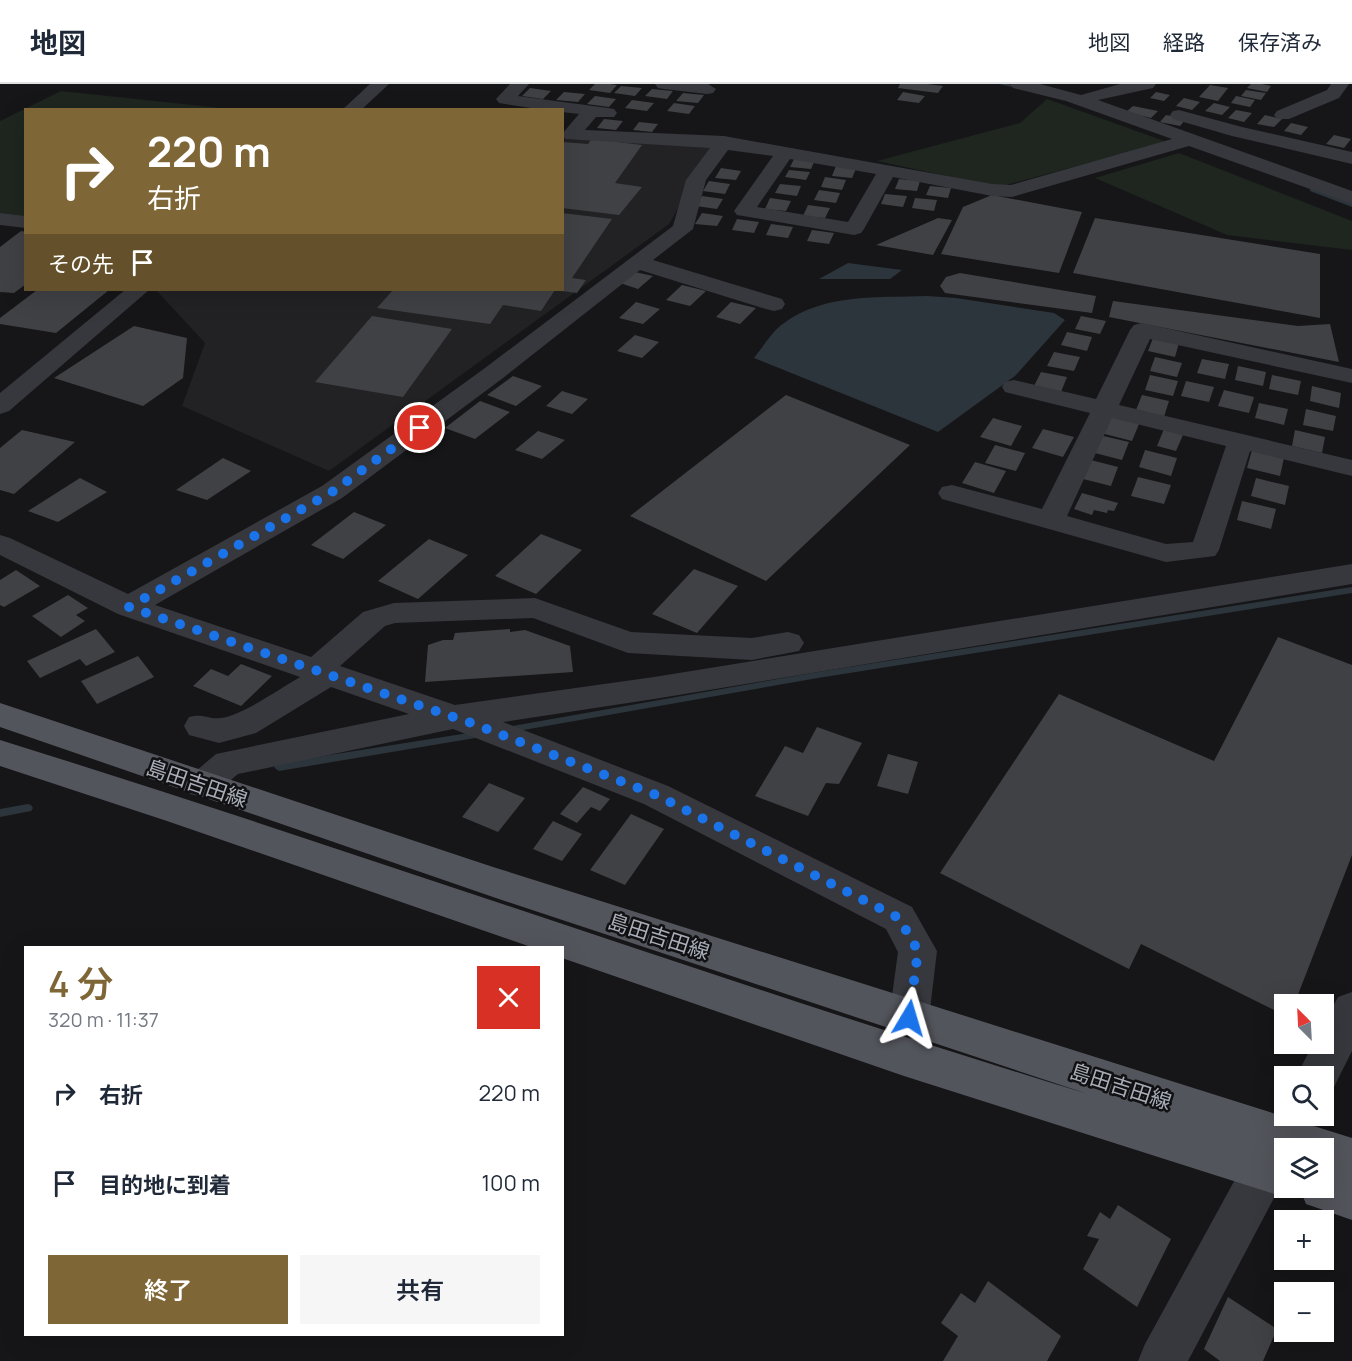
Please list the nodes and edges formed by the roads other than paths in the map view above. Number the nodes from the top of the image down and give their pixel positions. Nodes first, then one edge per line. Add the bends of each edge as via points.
1 (380, 84) edge
2 (520, 84) edge
3 (664, 84) edge
4 (1019, 84) edge
5 (1147, 84) edge
6 (1340, 84) edge
7 (707, 88) dead end
8 (1105, 98) dead end
9 (1082, 100) junction
10 (352, 108) edge
11 (564, 108) edge
12 (564, 108) edge
13 (590, 112) junction
14 (625, 115) dead end
15 (1283, 115) dead end
16 (567, 135) edge
17 (724, 142) junction
18 (1183, 142) junction
19 (785, 152) junction
20 (1352, 158) edge
21 (887, 171) junction
22 (1352, 198) edge
23 (0, 219) edge
24 (24, 222) edge
25 (637, 262) junction
26 (137, 291) edge
27 (774, 304) dead end
28 (1352, 376) edge
29 (1014, 387) dead end
30 (0, 406) edge
31 (1103, 409) junction
32 (1240, 442) junction
33 (1352, 468) edge
34 (952, 493) dead end
35 (1051, 520) junction
36 (0, 544) edge
37 (1352, 574) edge
38 (129, 607) junction
39 (788, 643) dead end
40 (322, 672) junction
41 (0, 715) edge
42 (464, 721) junction
43 (201, 726) dead end
44 (0, 753) edge
45 (202, 785) junction
46 (1352, 1010) edge
47 (909, 1018) junction
48 (1323, 1066) edge
49 (1274, 1142) edge
50 (1274, 1145) edge
51 (1334, 1156) edge
52 (1352, 1159) edge
53 (1274, 1185) edge
54 (1334, 1192) edge
55 (1352, 1198) edge
56 (1162, 1361) edge

1 - 10 street
2 - 12 street via 505,99
3 - 7 street
4 - 9 street
5 - 9 street
6 - 15 street via 1333,94
8 - 20 street
9 - 18 street
11 - 13 street
13 - 14 street
13 - 16 street
16 - 17 street
17 - 19 street
17 - 25 street via 696,180 683,229
18 - 21 street via 1012,191
18 - 22 street
19 - 21 street
19 - 21 street via 744,212 854,229
23 - 24 street
25 - 27 street
25 - 38 street via 332,492
26 - 30 street
28 - 31 street via 1142,330
29 - 31 street
31 - 32 street
31 - 35 street
32 - 33 street
32 - 35 street via 1205,550 1166,553
34 - 35 street
36 - 38 street
37 - 42 street
38 - 40 street
39 - 40 street via 752,649 628,642 535,608 394,613 374,619
40 - 42 street
40 - 43 street via 244,724 219,731
41 - 45 main road, 島田吉田線
42 - 45 street via 228,763
42 - 47 street via 656,795 899,918 918,951
44 - 50 main road, 島田吉田線 via 904,1057
45 - 47 main road, 島田吉田線
46 - 48 street
47 - 49 main road, 島田吉田線
51 - 52 main road, 島田吉田線
53 - 56 street
54 - 55 main road

